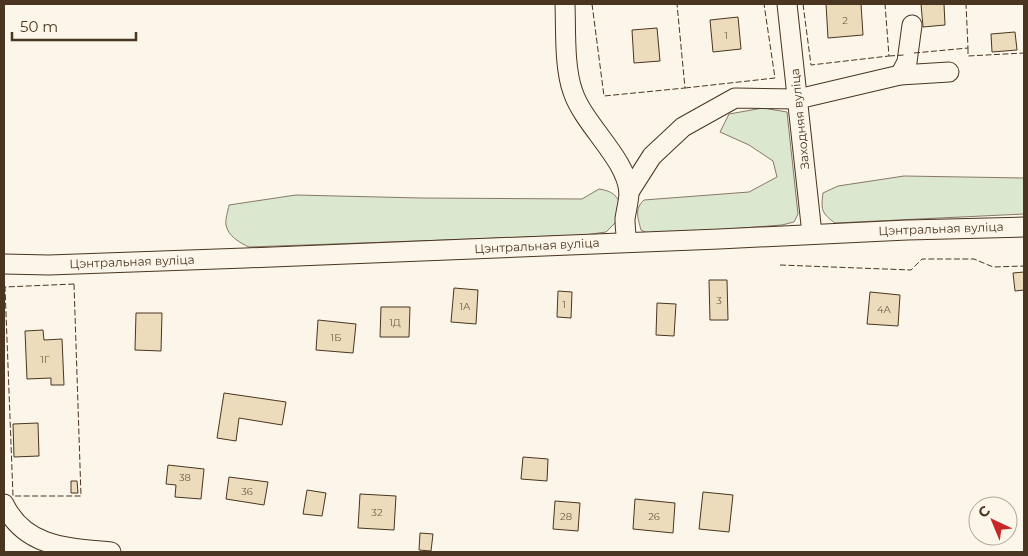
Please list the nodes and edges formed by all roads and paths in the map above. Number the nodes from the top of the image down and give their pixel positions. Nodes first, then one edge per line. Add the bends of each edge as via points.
1 (565, 4) edge
2 (786, 4) edge
3 (912, 25) dead end
4 (949, 72) dead end
5 (900, 75) junction
6 (798, 99) junction
7 (629, 192) junction
8 (1024, 227) edge
9 (812, 234) junction
10 (627, 242) junction
11 (4, 264) edge
12 (4, 504) edge
13 (111, 552) edge

1 - 7 street via 566,54 573,92 589,122 615,158
2 - 6 street, Заходняя вуліца
3 - 5 street via 907,62
4 - 5 street
5 - 6 street
6 - 7 street via 735,98 683,127 652,156
6 - 9 street, Заходняя вуліца
7 - 10 street via 625,220
8 - 9 street, Цэнтральная вуліца
9 - 10 street, Цэнтральная вуліца
10 - 11 street, Цэнтральная вуліца via 49,266
12 - 13 street via 21,528 39,540 66,548

